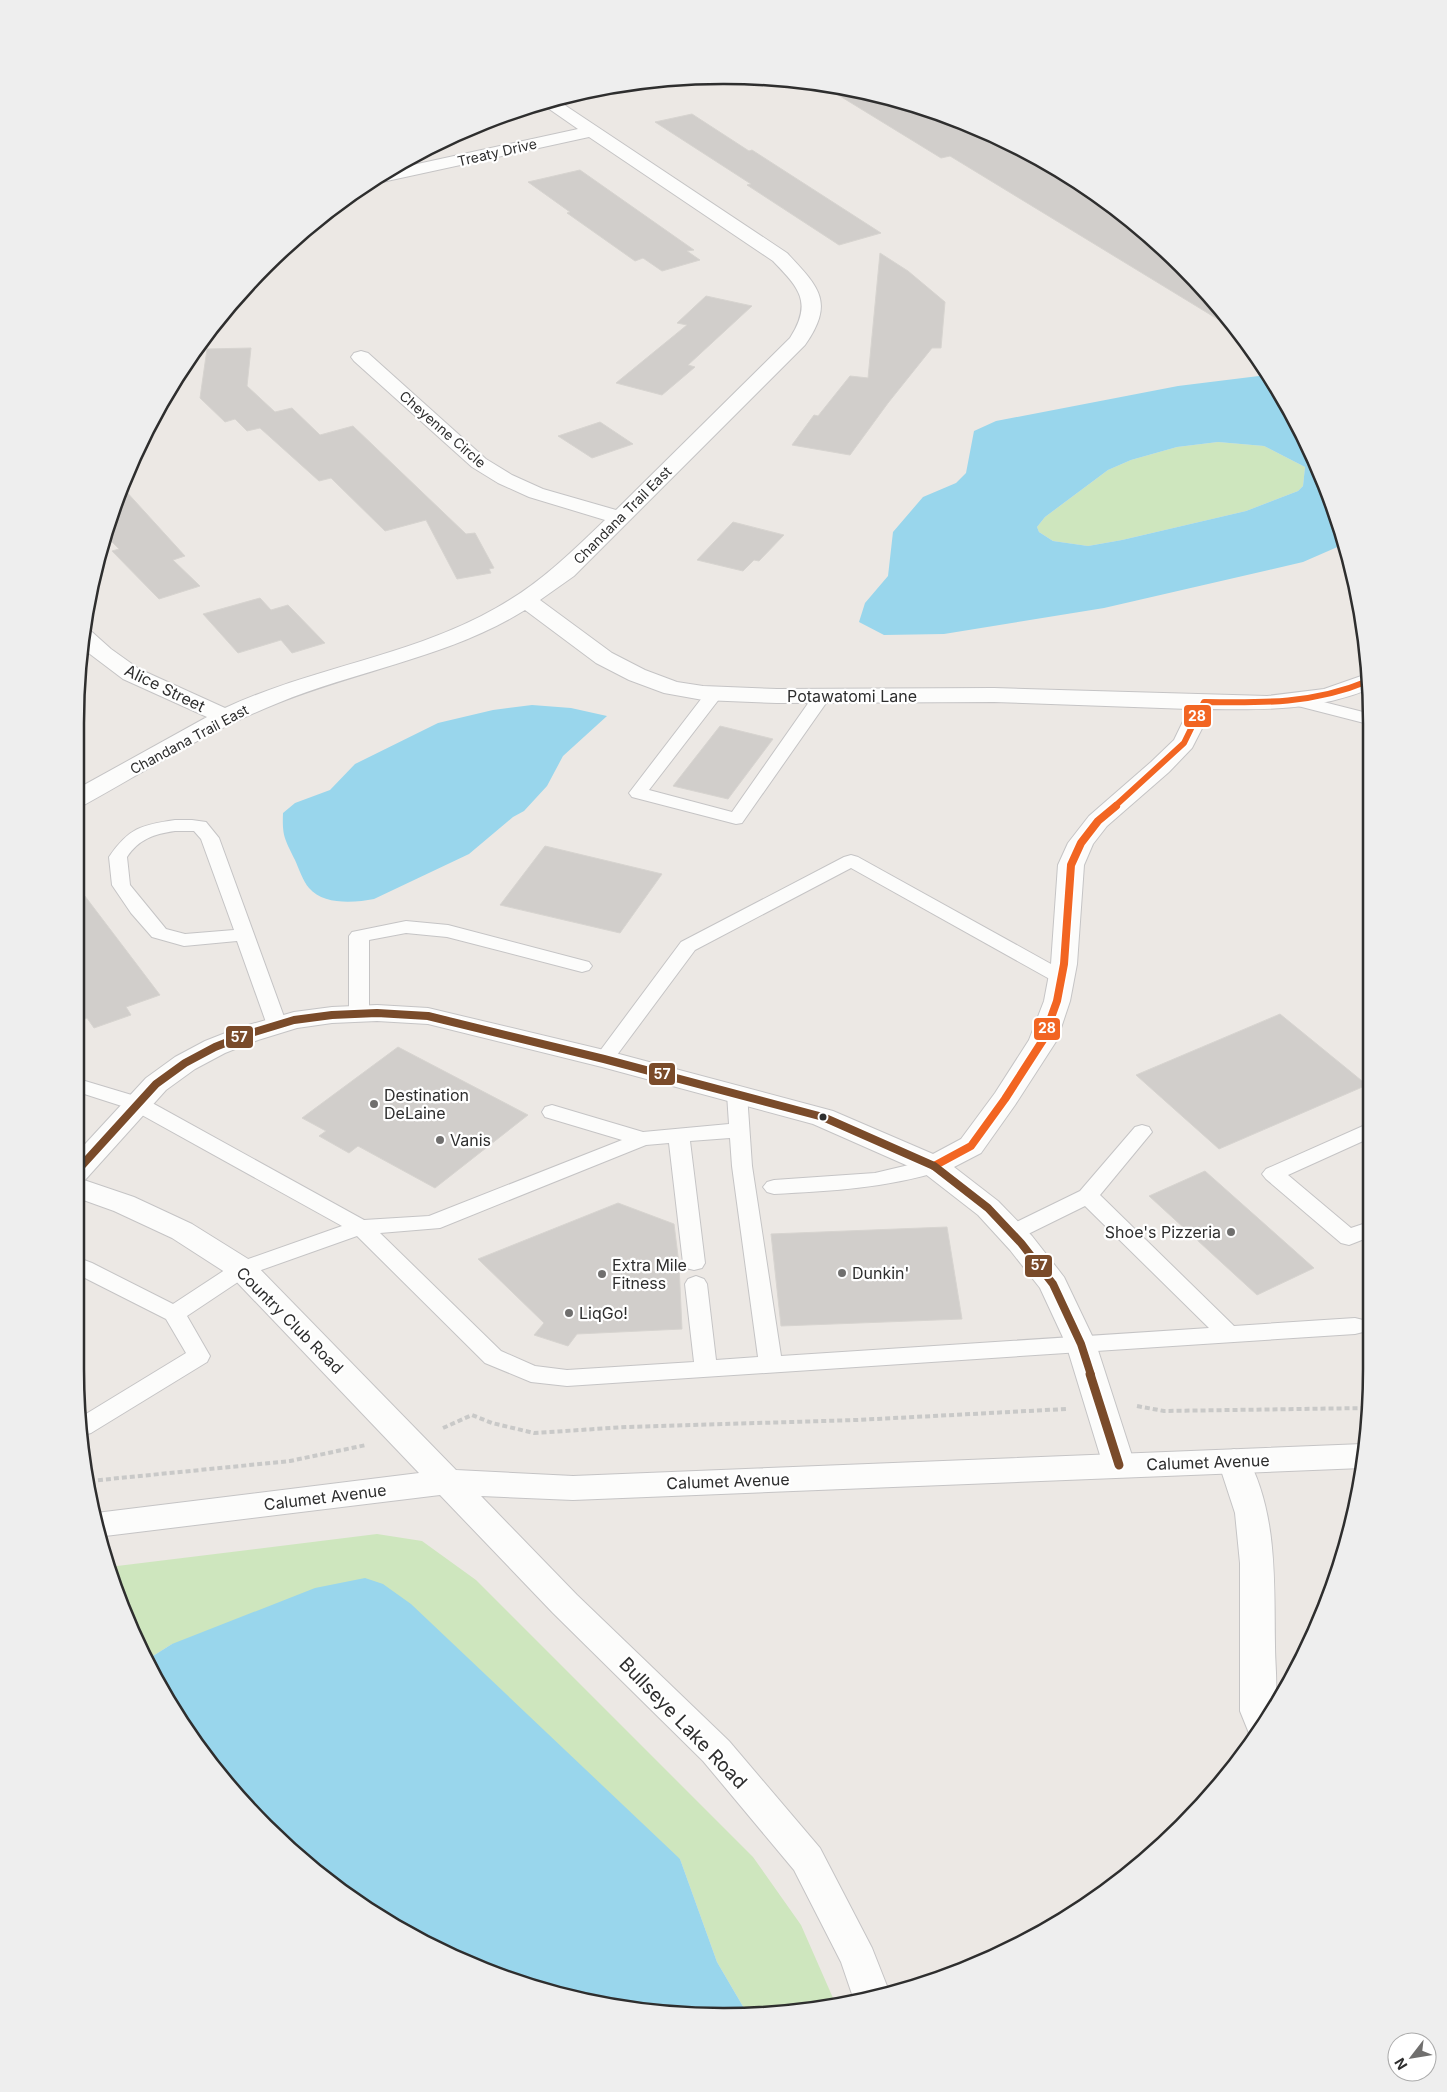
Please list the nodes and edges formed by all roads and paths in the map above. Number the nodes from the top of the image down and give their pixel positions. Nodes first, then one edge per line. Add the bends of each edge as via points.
1 (556, 107) edge
2 (591, 130) junction
3 (397, 174) edge
4 (361, 357) dead end
5 (618, 517) junction
6 (526, 601) junction
7 (89, 642) edge
8 (1362, 684) edge
9 (714, 694) junction
10 (822, 696) junction
11 (1300, 701) junction
12 (1204, 702) junction
13 (224, 717) junction
14 (1363, 718) edge
15 (84, 795) edge
16 (245, 935) junction
17 (582, 966) dead end
18 (1062, 978) junction
19 (359, 1013) junction
20 (277, 1026) junction
21 (604, 1059) junction
22 (84, 1087) edge
23 (737, 1094) junction
24 (138, 1104) junction
25 (552, 1112) dead end
26 (738, 1130) junction
27 (1142, 1132) dead end
28 (1363, 1133) edge
29 (679, 1136) junction
30 (643, 1139) junction
31 (84, 1163) edge
32 (934, 1166) junction
33 (774, 1187) dead end
34 (84, 1190) edge
35 (1088, 1196) junction
36 (361, 1227) junction
37 (1363, 1232) edge
38 (1012, 1233) junction
39 (84, 1268) edge
40 (242, 1269) junction
41 (174, 1314) junction
42 (1355, 1326) dead end
43 (1229, 1334) junction
44 (1081, 1344) junction
45 (771, 1366) junction
46 (706, 1370) junction
47 (1101, 1407) junction
48 (1362, 1408) edge
49 (86, 1425) edge
50 (405, 1436) junction
51 (1357, 1456) edge
52 (1234, 1461) junction
53 (1119, 1465) junction
54 (94, 1481) edge
55 (448, 1482) junction
56 (104, 1524) edge
57 (1260, 1717) edge
58 (870, 1991) edge

1 - 2 street, Chandana Trail East
2 - 3 street, Treaty Drive
2 - 5 street, Chandana Trail East via 780,257 808,290 812,304 811,317 798,341
4 - 5 street, Cheyenne Circle via 478,463 536,493
5 - 6 street, Chandana Trail East via 566,571
6 - 9 street, Potawatomi Lane via 604,658 636,675 672,688
6 - 13 street, Chandana Trail East via 484,624 442,641 319,680
7 - 13 street, Alice Street via 131,674
8 - 11 street, Potawatomi Lane via 1323,698
9 - 10 street, Potawatomi Lane
9 - 10 lane via 638,793 736,819
10 - 12 street, Potawatomi Lane via 994,696
11 - 12 street, Potawatomi Lane via 1281,704
11 - 14 lane
12 - 18 street via 1184,743 1098,820 1081,843 1071,865
13 - 15 street, Chandana Trail East
16 - 16 lane via 210,838 200,826 165,827 132,838 118,857 121,885 159,933 184,940
16 - 20 lane
17 - 19 lane via 448,931 406,927 359,936
18 - 21 lane via 852,861 688,946
18 - 32 street via 1043,1040 1005,1098 971,1146
19 - 20 street via 294,1020
19 - 21 street via 428,1016
20 - 24 street via 215,1046 156,1084
21 - 23 street
22 - 24 lane
23 - 26 lane
23 - 32 street via 823,1117
24 - 31 street
24 - 36 lane
25 - 30 lane
26 - 29 lane
26 - 45 lane
27 - 35 lane
28 - 37 lane via 1273,1174 1349,1238
29 - 30 lane
29 - 46 lane
30 - 36 lane via 432,1223
32 - 33 lane via 883,1180
32 - 38 street via 988,1208
34 - 40 street, Country Club Road via 124,1204 182,1231
35 - 38 lane
35 - 43 lane
36 - 40 lane
36 - 46 lane via 493,1357 531,1374 567,1378
38 - 44 street via 1053,1284
39 - 41 lane
40 - 41 lane
40 - 50 street, Country Club Road
41 - 49 lane via 199,1356
42 - 43 lane
43 - 44 lane
44 - 45 lane
44 - 47 street
45 - 46 lane
47 - 48 path via 1142,1406 1164,1411
47 - 50 path via 534,1433 472,1415 447,1427
47 - 53 street
50 - 54 path via 290,1461
50 - 55 street, Country Club Road
51 - 52 street, Calumet Avenue
52 - 53 street, Calumet Avenue
52 - 57 street via 1251,1513 1257,1563
53 - 55 street, Calumet Avenue via 573,1488
55 - 56 street, Calumet Avenue
55 - 58 street, Bullseye Lake Road via 565,1604 716,1751 807,1859 859,1960

